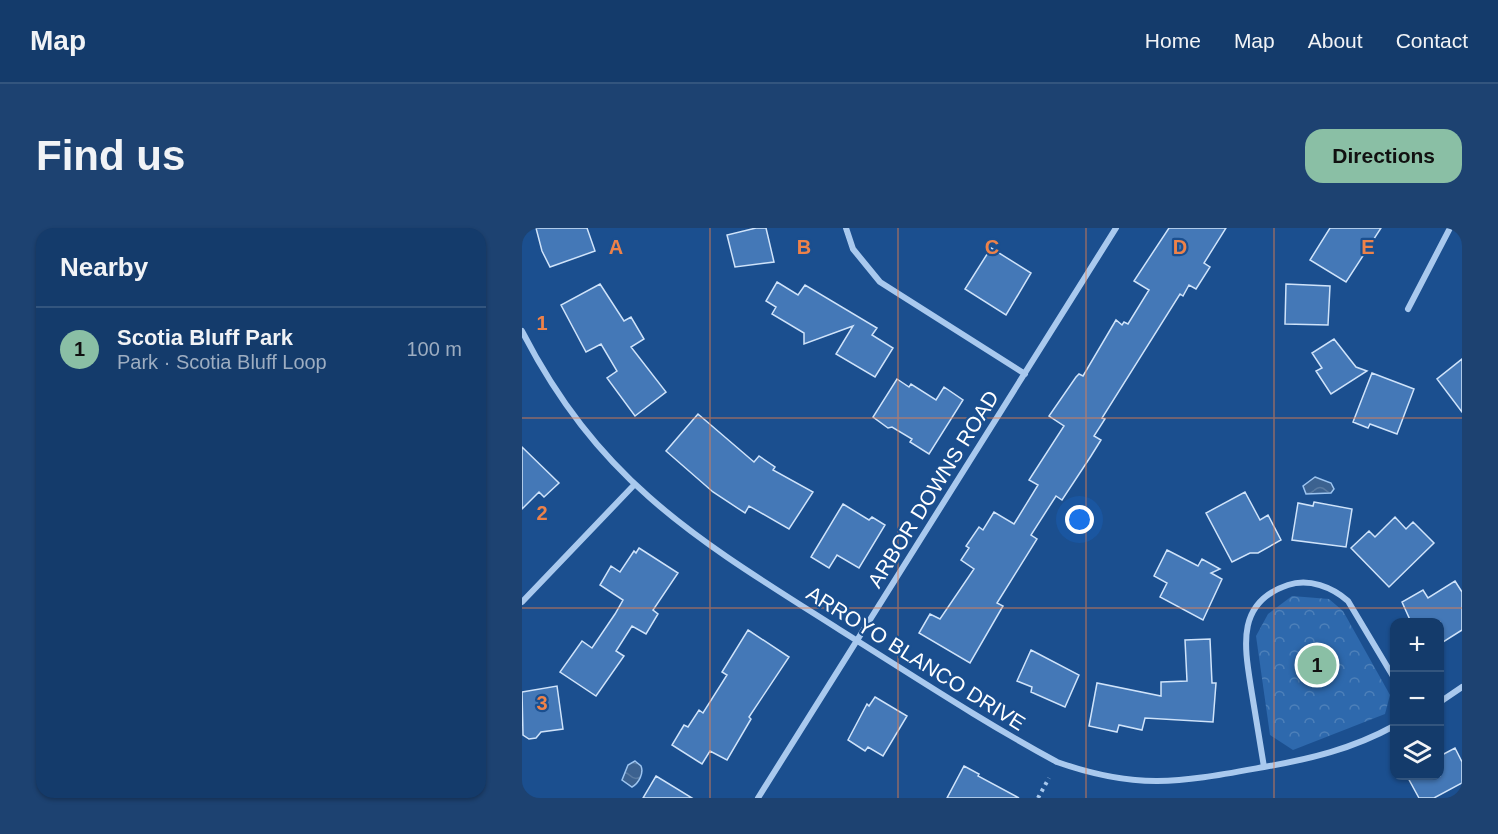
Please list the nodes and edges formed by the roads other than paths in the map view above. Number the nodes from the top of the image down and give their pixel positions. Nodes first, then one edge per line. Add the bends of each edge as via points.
1 (846, 228) edge
2 (1116, 228) edge
3 (1450, 228) edge
4 (1408, 309) dead end
5 (522, 331) edge
6 (1025, 374) junction
7 (634, 485) junction
8 (522, 602) edge
9 (857, 641) junction
10 (1391, 672) edge
11 (1462, 687) edge
12 (1444, 699) edge
13 (1390, 728) edge
14 (1264, 767) junction
15 (758, 798) edge

1 - 6 street via 853,249 880,282
2 - 6 street, ARBOR DOWNS ROAD
3 - 4 street
5 - 7 street, ARROYO BLANCO DRIVE via 566,408
6 - 9 street, ARBOR DOWNS ROAD
7 - 8 street
7 - 9 street, ARROYO BLANCO DRIVE via 720,554
9 - 14 street, ARROYO BLANCO DRIVE via 1025,745 1094,775 1165,782
9 - 15 street, ARBOR DOWNS ROAD
10 - 14 street via 1341,595 1326,586 1309,583 1275,590 1251,615 1244,645
11 - 12 street
13 - 14 street, ARROYO BLANCO DRIVE via 1337,752

